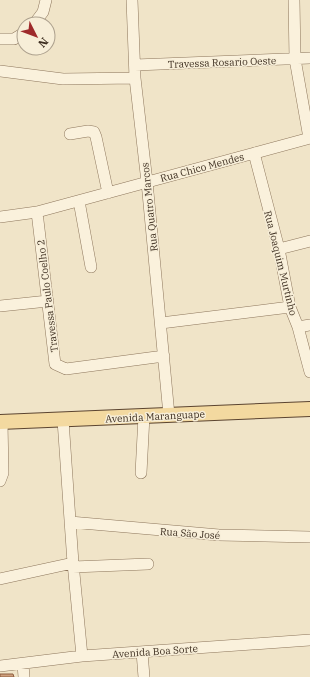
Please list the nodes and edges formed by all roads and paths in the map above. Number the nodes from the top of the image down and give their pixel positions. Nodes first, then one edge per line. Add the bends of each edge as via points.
1 (46, 0) edge
2 (132, 0) edge
3 (294, 0) edge
4 (40, 16) edge
5 (16, 38) edge
6 (0, 39) edge
7 (310, 58) edge
8 (295, 59) junction
9 (135, 66) junction
10 (0, 71) edge
11 (135, 78) junction
12 (70, 134) dead end
13 (309, 138) edge
14 (254, 153) junction
15 (147, 182) junction
16 (108, 192) junction
17 (79, 200) junction
18 (37, 212) junction
19 (0, 217) edge
20 (310, 241) edge
21 (279, 249) junction
22 (91, 267) dead end
23 (48, 301) junction
24 (0, 306) edge
25 (290, 307) junction
26 (161, 323) junction
27 (310, 325) edge
28 (298, 327) junction
29 (164, 356) junction
30 (310, 372) edge
31 (310, 409) edge
32 (169, 415) junction
33 (144, 416) junction
34 (63, 420) junction
35 (1, 422) edge
36 (141, 473) dead end
37 (0, 482) edge
38 (70, 522) junction
39 (310, 537) edge
40 (148, 564) dead end
41 (73, 565) junction
42 (0, 579) edge
43 (310, 640) edge
44 (142, 652) junction
45 (82, 656) junction
46 (23, 664) junction
47 (0, 666) edge
48 (24, 677) edge
49 (144, 677) edge

1 - 4 street
2 - 9 street, Rua Quatro Marcos
3 - 8 street
5 - 6 street
7 - 8 street, Travessa Rosario Oeste
8 - 9 street, Travessa Rosario Oeste
8 - 13 street
9 - 11 street, Rua Quatro Marcos
10 - 11 street via 63,79
11 - 15 street, Rua Quatro Marcos
12 - 16 street via 94,132
13 - 14 street, Rua Chico Mendes
14 - 15 street, Rua Chico Mendes
14 - 21 street, Rua Joaquim Murtinho
15 - 16 street, Rua Chico Mendes
15 - 26 street, Rua Quatro Marcos
16 - 17 street, Rua Chico Mendes
17 - 18 street, Rua Chico Mendes
17 - 22 street
18 - 19 street, Rua Chico Mendes
18 - 23 street, Travessa Paulo Coelho 2
20 - 21 street
21 - 25 street, Rua Joaquim Murtinho
23 - 24 street
23 - 29 street, Travessa Paulo Coelho 2 via 55,364 62,368
25 - 26 street
25 - 28 street, Rua Joaquim Murtinho
26 - 29 street, Rua Quatro Marcos
27 - 28 street
28 - 30 street, Rua Joaquim Murtinho
29 - 32 street, Rua Quatro Marcos
31 - 32 main road, Avenida Maranguape
32 - 33 main road, Avenida Maranguape
33 - 34 main road, Avenida Maranguape
33 - 36 street
34 - 35 main road, Avenida Maranguape
34 - 38 street
35 - 37 street via 3,473
38 - 39 street, Rua São José via 219,536
38 - 41 street
40 - 41 street
41 - 42 street
41 - 45 street
43 - 44 street, Avenida Boa Sorte
44 - 45 street, Avenida Boa Sorte
44 - 49 street
45 - 46 street, Avenida Boa Sorte
46 - 47 street, Avenida Boa Sorte
46 - 48 street

